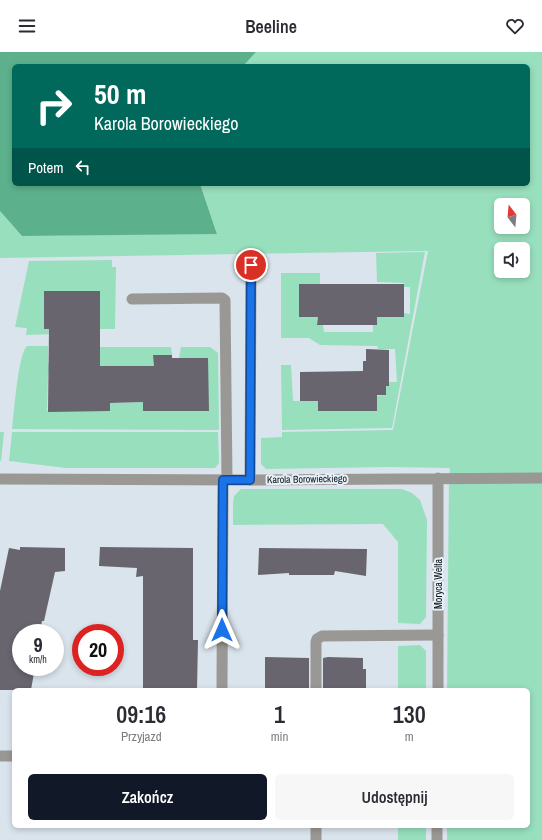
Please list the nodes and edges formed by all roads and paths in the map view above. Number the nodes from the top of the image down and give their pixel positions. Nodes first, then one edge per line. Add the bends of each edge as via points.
1 (251, 265) dead end
2 (132, 298) dead end
3 (438, 478) junction
4 (542, 478) edge
5 (0, 479) edge
6 (225, 480) junction
7 (250, 480) junction
8 (438, 634) junction
9 (222, 688) edge
10 (316, 688) edge
11 (438, 688) edge
12 (0, 756) edge
13 (12, 756) edge
14 (316, 828) edge
15 (437, 828) edge
16 (316, 840) edge
17 (437, 840) edge

1 - 7 street
2 - 6 street via 225,300
3 - 4 street, Karola Borowieckiego
3 - 7 street, Karola Borowieckiego
3 - 8 street, Moryca Welta
5 - 6 street, Karola Borowieckiego
6 - 7 street, Karola Borowieckiego
6 - 9 street
8 - 10 street via 322,636 316,642
8 - 11 street, Moryca Welta
12 - 13 street
14 - 16 street
15 - 17 street

